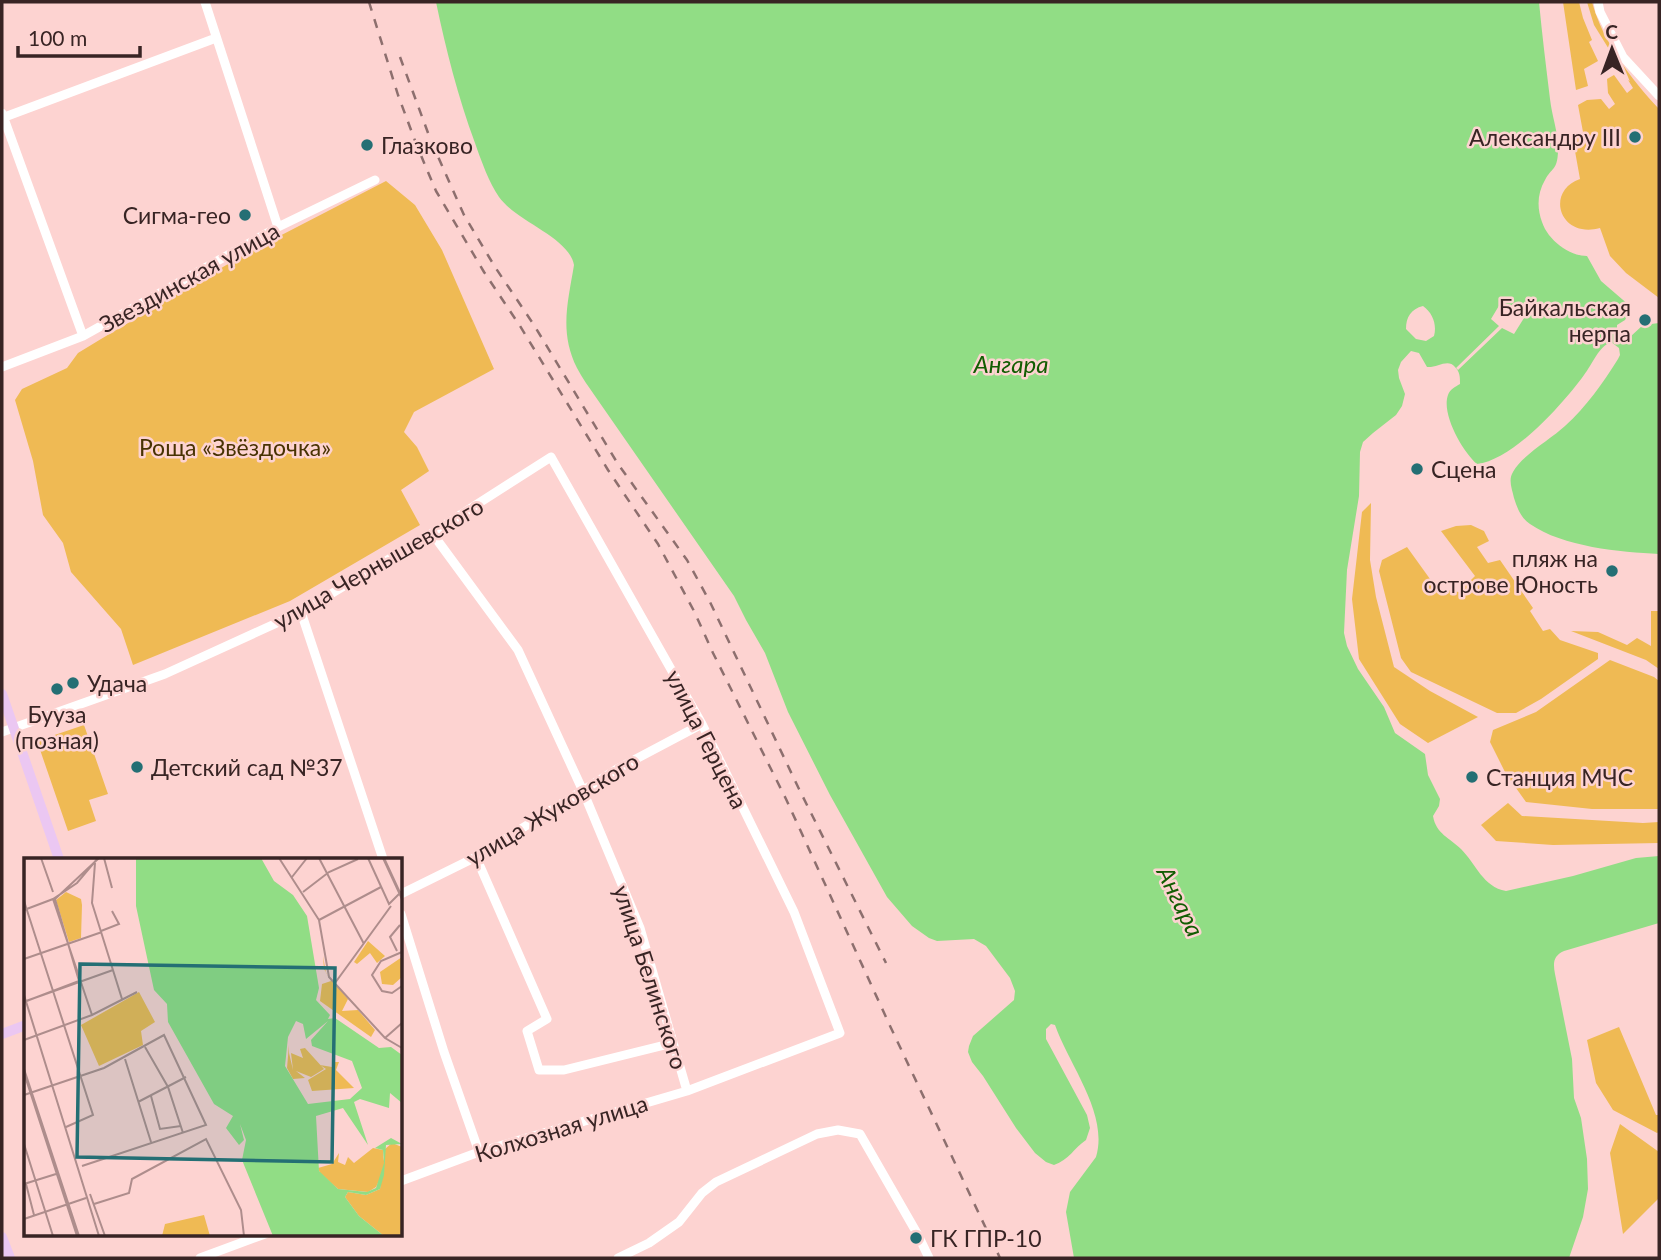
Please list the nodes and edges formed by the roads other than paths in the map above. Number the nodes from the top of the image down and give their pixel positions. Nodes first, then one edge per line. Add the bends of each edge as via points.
1 (205, 2) edge
2 (1598, 2) edge
3 (216, 38) junction
4 (1659, 96) edge
5 (2, 105) edge
6 (2, 116) edge
7 (375, 180) dead end
8 (278, 227) junction
9 (83, 336) junction
10 (2, 367) edge
11 (551, 457) joint
12 (432, 533) junction
13 (301, 612) junction
14 (2, 694) edge
15 (702, 724) junction
16 (7, 730) edge
17 (583, 791) junction
18 (476, 857) junction
19 (59, 858) edge
20 (383, 858) edge
21 (402, 894) edge
22 (402, 917) edge
23 (24, 1026) edge
24 (840, 1033) joint
25 (2, 1034) edge
26 (673, 1043) junction
27 (687, 1091) junction
28 (478, 1152) junction
29 (402, 1181) edge
30 (260, 1236) edge
31 (2, 1237) edge
32 (10, 1258) edge
33 (200, 1258) edge
34 (618, 1258) edge
35 (929, 1258) edge

1 - 3 street
2 - 4 street via 1623,57
3 - 6 street
3 - 8 street
5 - 6 street
6 - 9 street
7 - 8 street, Звездинская улица
8 - 9 street, Звездинская улица
9 - 10 street, Звездинская улица
11 - 12 street, улица Чернышевского
11 - 15 street, улица Герцена
12 - 13 street, улица Чернышевского
12 - 17 street, улица Белинского via 518,650
13 - 16 street, улица Чернышевского via 165,674
13 - 20 street
14 - 16 main road
15 - 17 street, улица Жуковского
15 - 24 street, улица Герцена via 794,912
16 - 19 main road
17 - 18 street, улица Жуковского
17 - 26 street, улица Белинского via 640,929
18 - 21 street, улица Жуковского
18 - 26 street via 547,1019 527,1031 539,1070 564,1070
22 - 28 street
23 - 25 main road
24 - 27 street, Колхозная улица
26 - 27 street, улица Белинского
27 - 28 street, Колхозная улица
28 - 29 street, Колхозная улица
30 - 33 street
31 - 32 main road
34 - 35 street via 679,1222 716,1182 817,1134 838,1130 860,1134

